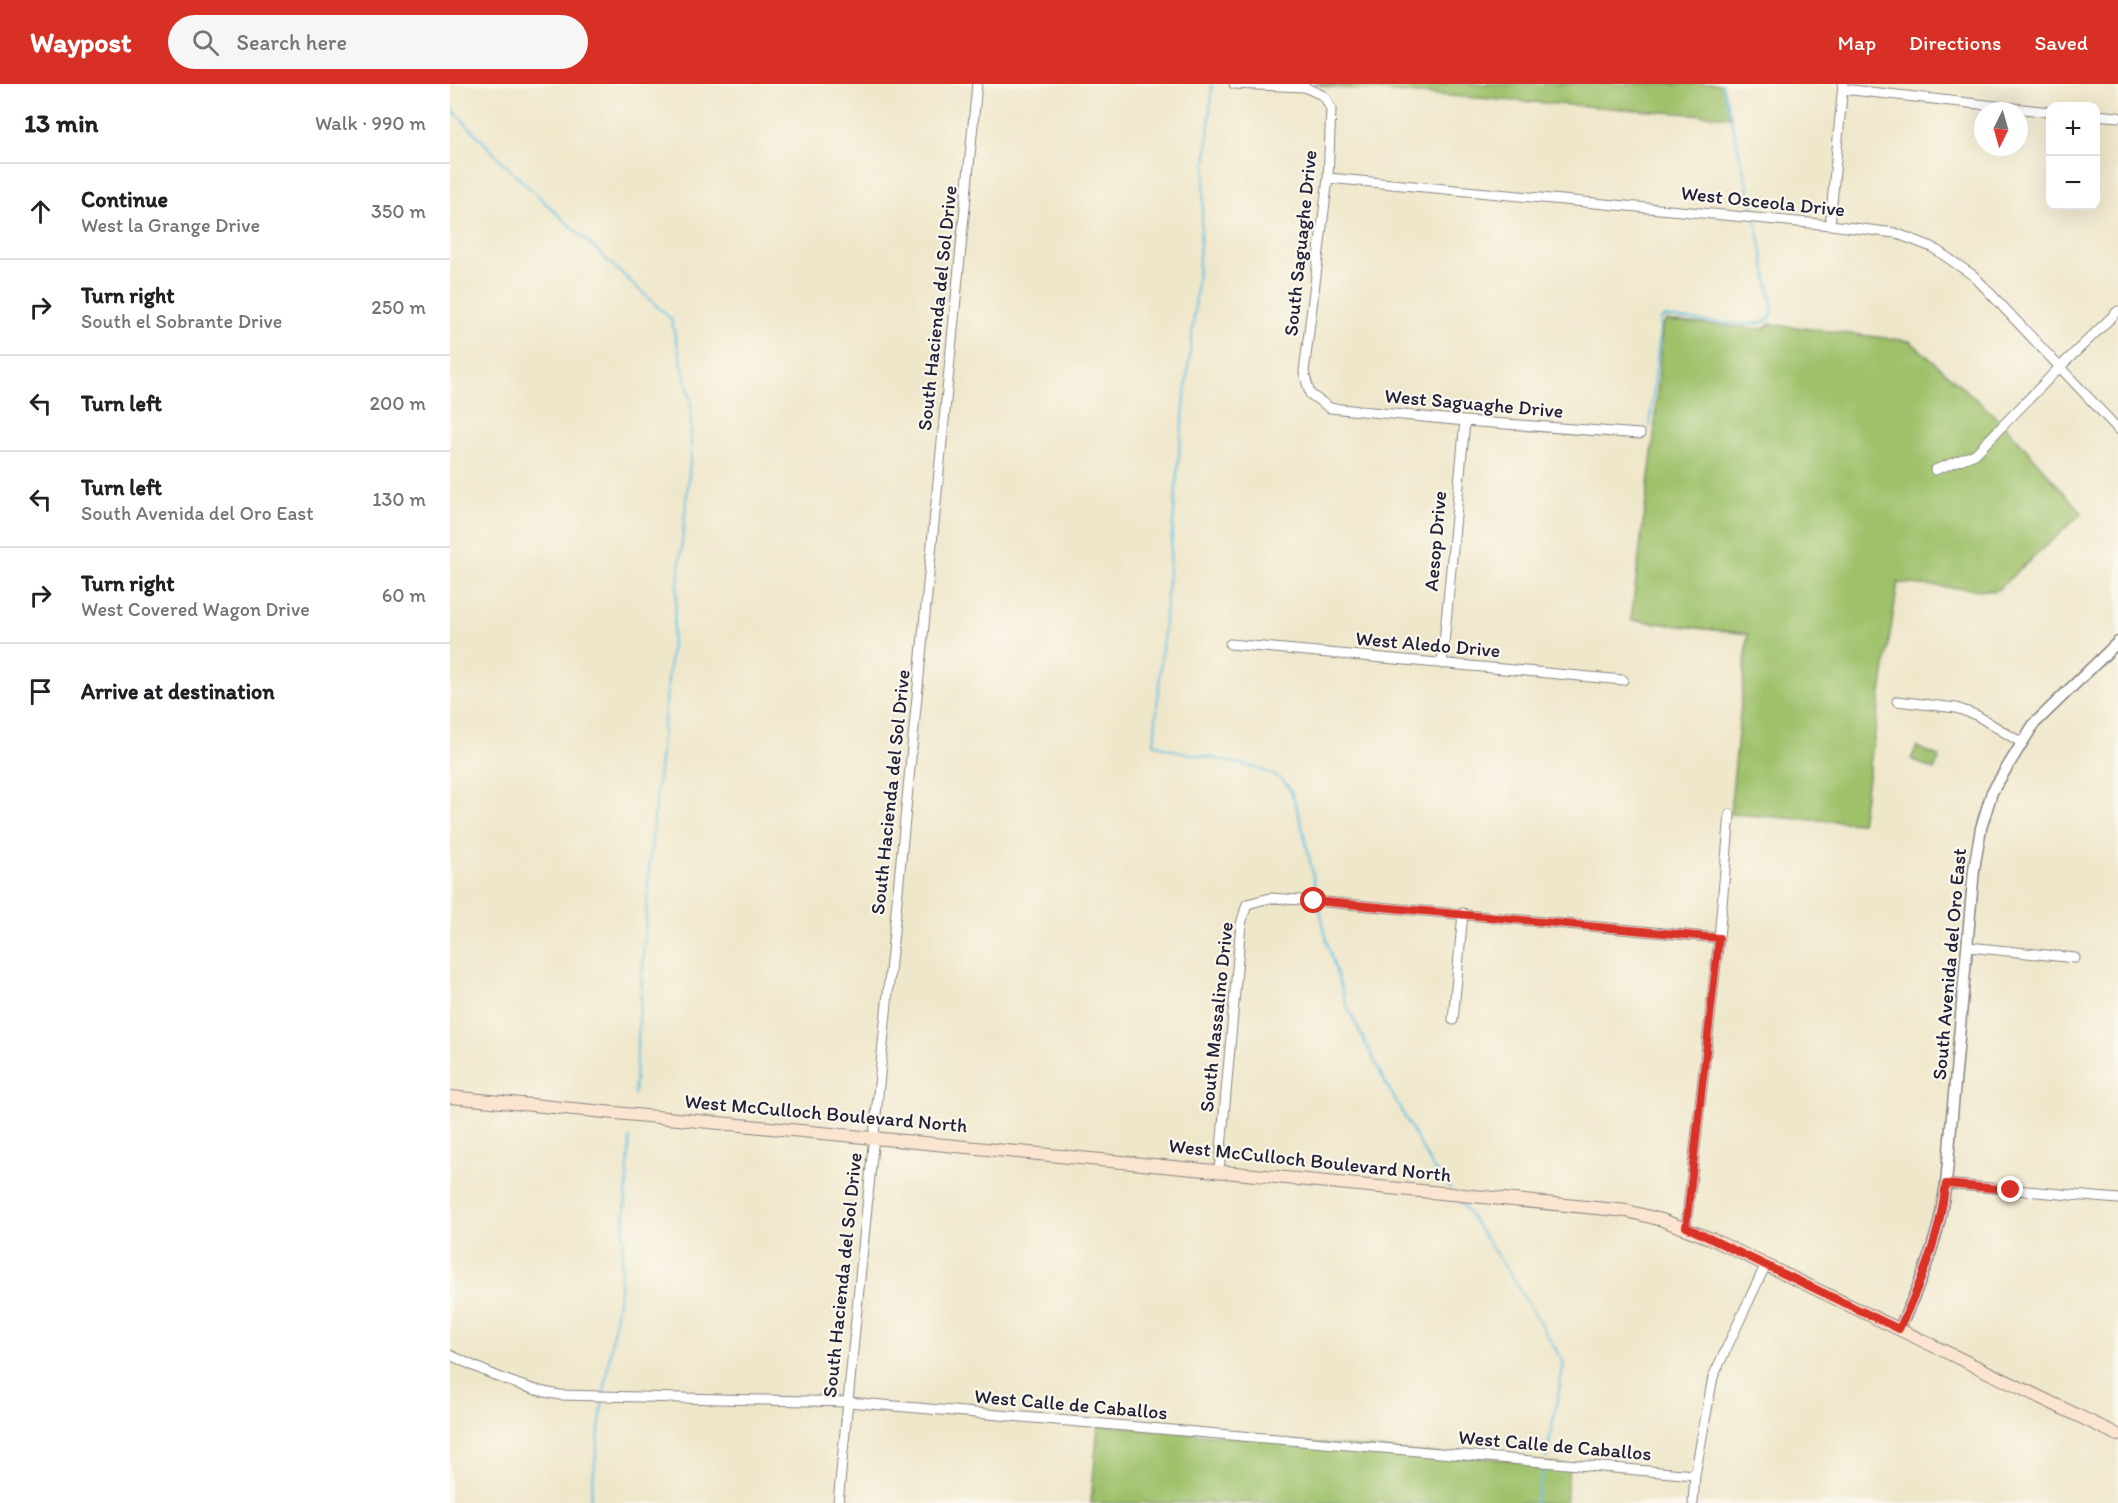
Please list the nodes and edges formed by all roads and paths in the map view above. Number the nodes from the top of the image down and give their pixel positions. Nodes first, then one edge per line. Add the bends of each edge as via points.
1 (977, 84) edge
2 (1234, 84) edge
3 (1843, 86) edge
4 (2046, 111) edge
5 (2100, 115) edge
6 (2118, 117) edge
7 (1328, 178) junction
8 (1830, 225) junction
9 (2118, 311) edge
10 (2061, 366) junction
11 (1310, 394) joint
12 (1465, 422) junction
13 (2118, 429) edge
14 (1640, 434) dead end
15 (1935, 470) dead end
16 (2118, 642) edge
17 (1230, 644) dead end
18 (1442, 664) junction
19 (1623, 680) dead end
20 (1897, 701) dead end
21 (2022, 743) junction
22 (1730, 814) dead end
23 (1463, 913) junction
24 (1719, 938) junction
25 (1969, 947) junction
26 (2075, 958) dead end
27 (1453, 1020) dead end
28 (450, 1097) edge
29 (874, 1138) junction
30 (1219, 1170) junction
31 (1946, 1184) junction
32 (2118, 1199) edge
33 (1686, 1227) junction
34 (1766, 1264) junction
35 (1899, 1329) junction
36 (450, 1355) edge
37 (848, 1402) junction
38 (2118, 1435) edge
39 (1695, 1475) junction
40 (838, 1503) edge
41 (1694, 1503) edge

1 - 29 street, South Hacienda del Sol Drive
2 - 7 street, South Saguaghe Drive via 1304,87 1324,96 1331,109
3 - 4 street
3 - 8 street
5 - 6 street
7 - 8 street, West Osceola Drive
7 - 11 street, South Saguaghe Drive via 1304,372
8 - 10 street, West Osceola Drive via 1894,234 1932,247 1974,276
9 - 10 street
10 - 13 street, West Osceola Drive
10 - 15 street via 1975,454
11 - 12 street, West Saguaghe Drive via 1330,408
12 - 14 street, West Saguaghe Drive
12 - 18 street, Aesop Drive
16 - 21 street, South Avenida del Oro East via 2034,724
17 - 18 street, West Aledo Drive
18 - 19 street, West Aledo Drive
20 - 21 street via 1956,708 1976,715
21 - 25 street, South Avenida del Oro East via 1992,792 1981,828
22 - 24 street
23 - 24 street
23 - 27 street
23 - 30 street, South Massalino Drive via 1270,898 1246,904
24 - 33 street
25 - 26 street
25 - 31 street, South Avenida del Oro East
28 - 29 main road, West McCulloch Boulevard North
29 - 30 main road, West McCulloch Boulevard North
29 - 37 street, South Hacienda del Sol Drive
30 - 33 main road, West McCulloch Boulevard North via 1609,1208
31 - 32 street
31 - 35 street, South Avenida del Oro East via 1937,1233
33 - 34 main road, West McCulloch Boulevard North
34 - 35 main road, West McCulloch Boulevard North
34 - 39 street via 1713,1377
35 - 38 main road, West McCulloch Boulevard North
36 - 37 street, West Calle de Caballos via 514,1384 560,1395
37 - 39 street, West Calle de Caballos
37 - 40 street, South Hacienda del Sol Drive
39 - 41 street

